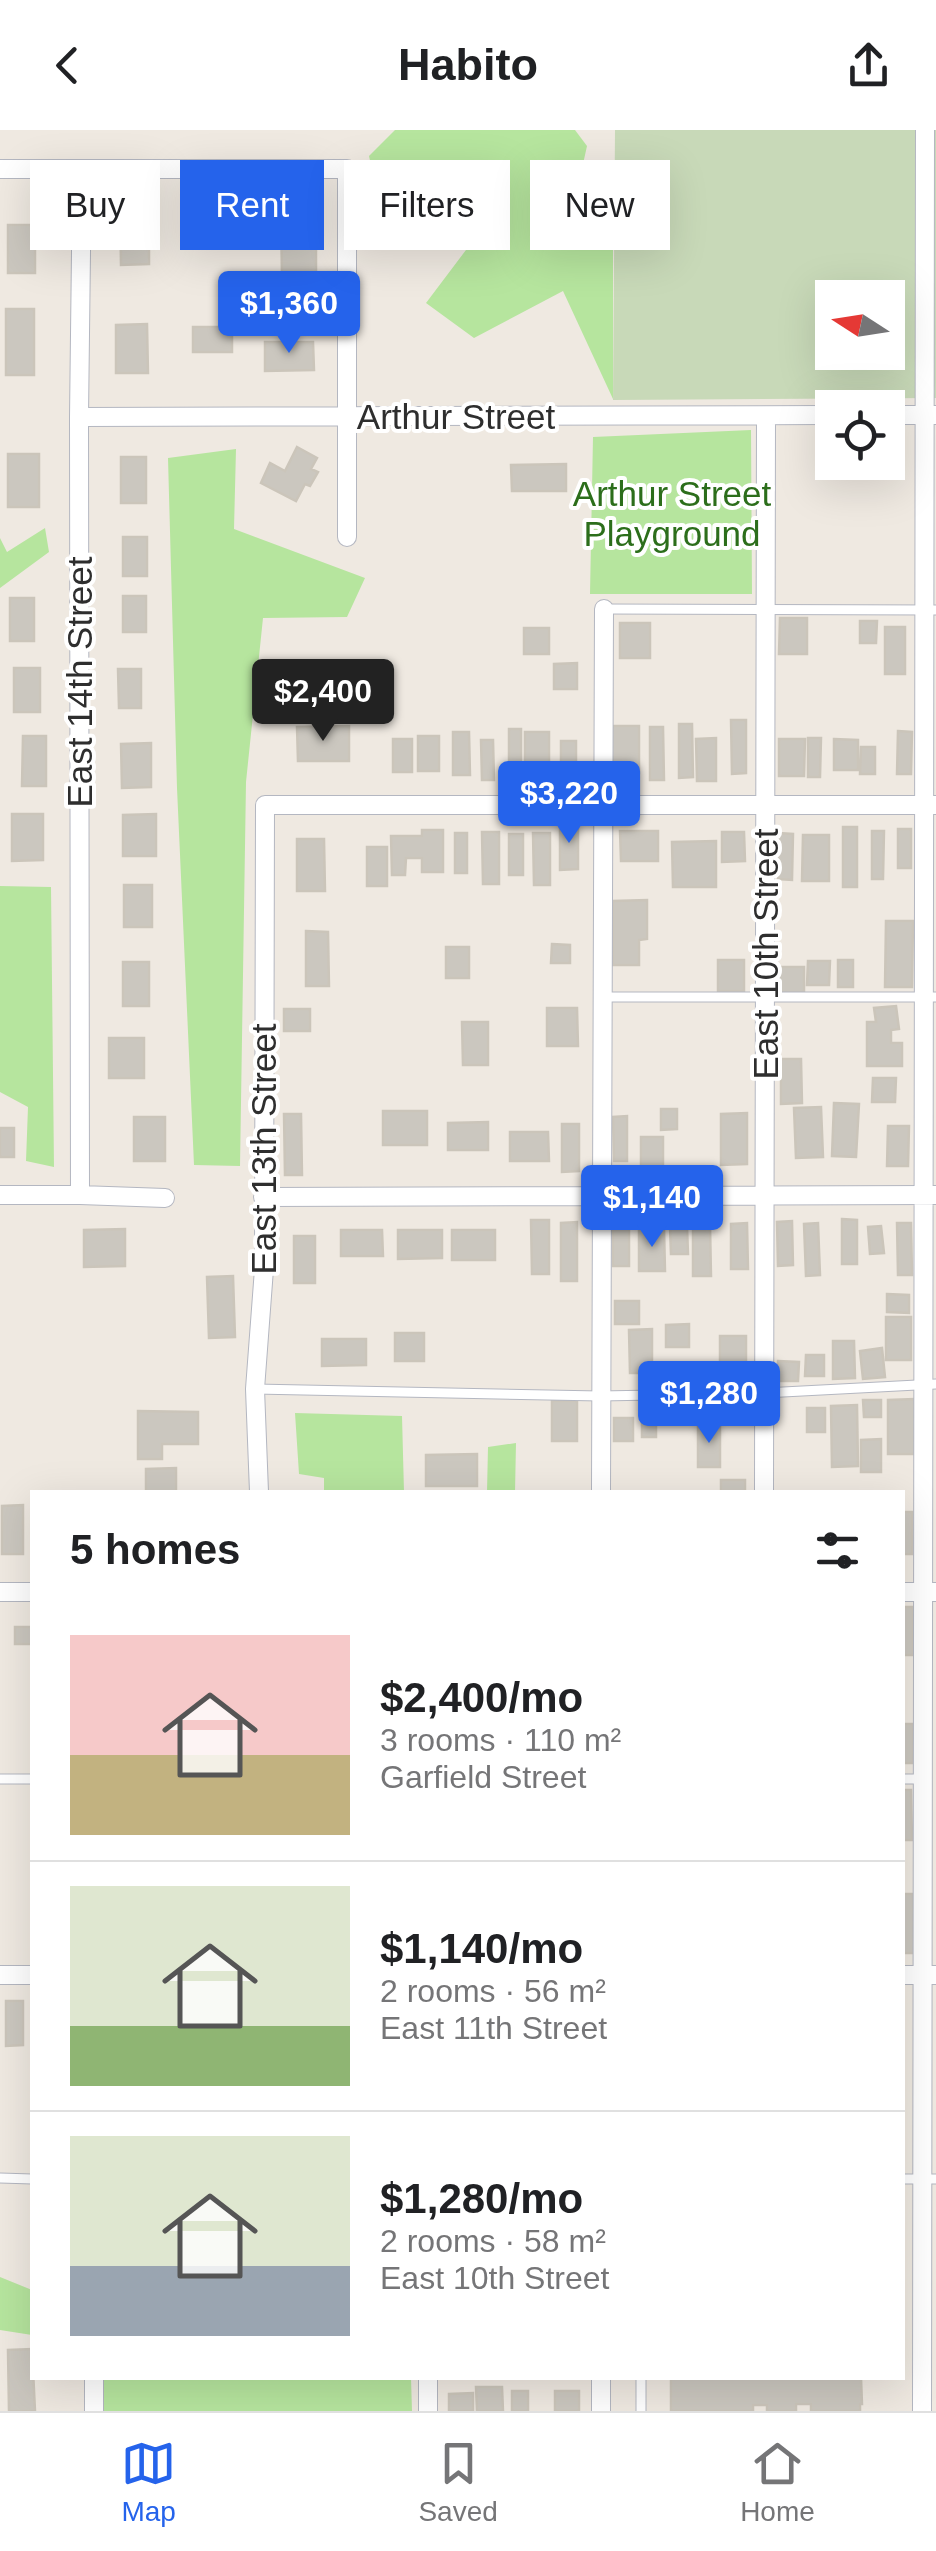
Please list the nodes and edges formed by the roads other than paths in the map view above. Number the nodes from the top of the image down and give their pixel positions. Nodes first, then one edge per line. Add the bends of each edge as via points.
1 (925, 130) edge
2 (0, 169) edge
3 (30, 169) edge
4 (160, 169) edge
5 (81, 250) edge
6 (347, 416) junction
7 (766, 416) junction
8 (815, 416) edge
9 (905, 416) edge
10 (931, 416) edge
11 (79, 417) junction
12 (347, 537) dead end
13 (604, 610) joint
14 (766, 610) junction
15 (930, 610) edge
16 (604, 804) junction
17 (766, 805) junction
18 (930, 805) edge
19 (603, 997) junction
20 (765, 997) junction
21 (930, 997) edge
22 (0, 1194) edge
23 (80, 1194) junction
24 (603, 1195) junction
25 (765, 1195) junction
26 (930, 1195) edge
27 (263, 1197) junction
28 (165, 1198) dead end
29 (930, 1384) edge
30 (255, 1389) junction
31 (764, 1394) junction
32 (600, 1396) junction
33 (259, 1490) edge
34 (601, 1490) edge
35 (764, 1490) edge
36 (0, 1592) edge
37 (30, 1592) edge
38 (929, 1592) edge
39 (0, 1779) edge
40 (30, 1779) edge
41 (905, 1779) edge
42 (923, 1779) junction
43 (0, 1975) edge
44 (30, 1975) edge
45 (929, 1975) edge
46 (0, 2178) edge
47 (30, 2179) edge
48 (929, 2179) edge
49 (929, 2364) edge
50 (94, 2380) edge
51 (428, 2380) edge
52 (601, 2380) edge
53 (641, 2380) edge
54 (94, 2411) edge
55 (428, 2411) edge
56 (601, 2411) edge
57 (641, 2411) edge
58 (922, 2411) edge

1 - 10 street
2 - 3 street
4 - 6 street via 347,169
5 - 11 street, East 14th Street
6 - 7 street, Arthur Street
6 - 11 street, Arthur Street
6 - 12 street
7 - 8 street, Arthur Street
7 - 14 street, East 10th Street
9 - 10 street
10 - 15 street
11 - 23 street, East 14th Street
13 - 14 lane
13 - 16 street
14 - 15 lane
14 - 17 street, East 10th Street
15 - 18 street
16 - 17 street
16 - 19 street
16 - 27 street, East 13th Street via 265,805
17 - 18 street
17 - 20 street, East 10th Street
18 - 21 street
19 - 20 lane
19 - 24 street
20 - 21 lane
20 - 25 street, East 10th Street
21 - 26 street
22 - 23 street
23 - 28 street
24 - 25 street
24 - 27 street
24 - 32 street
25 - 26 street
25 - 31 street, East 10th Street
26 - 29 street
27 - 30 street, East 13th Street
29 - 31 lane
29 - 38 street
30 - 32 lane
30 - 33 street, East 13th Street
31 - 32 lane
31 - 35 street, East 10th Street
32 - 34 street
36 - 37 street
38 - 42 street
39 - 40 lane
41 - 42 lane
42 - 45 street
43 - 44 street
45 - 48 street
46 - 47 lane
48 - 49 street
49 - 58 street
50 - 54 street
51 - 55 street
52 - 56 street
53 - 57 lane

